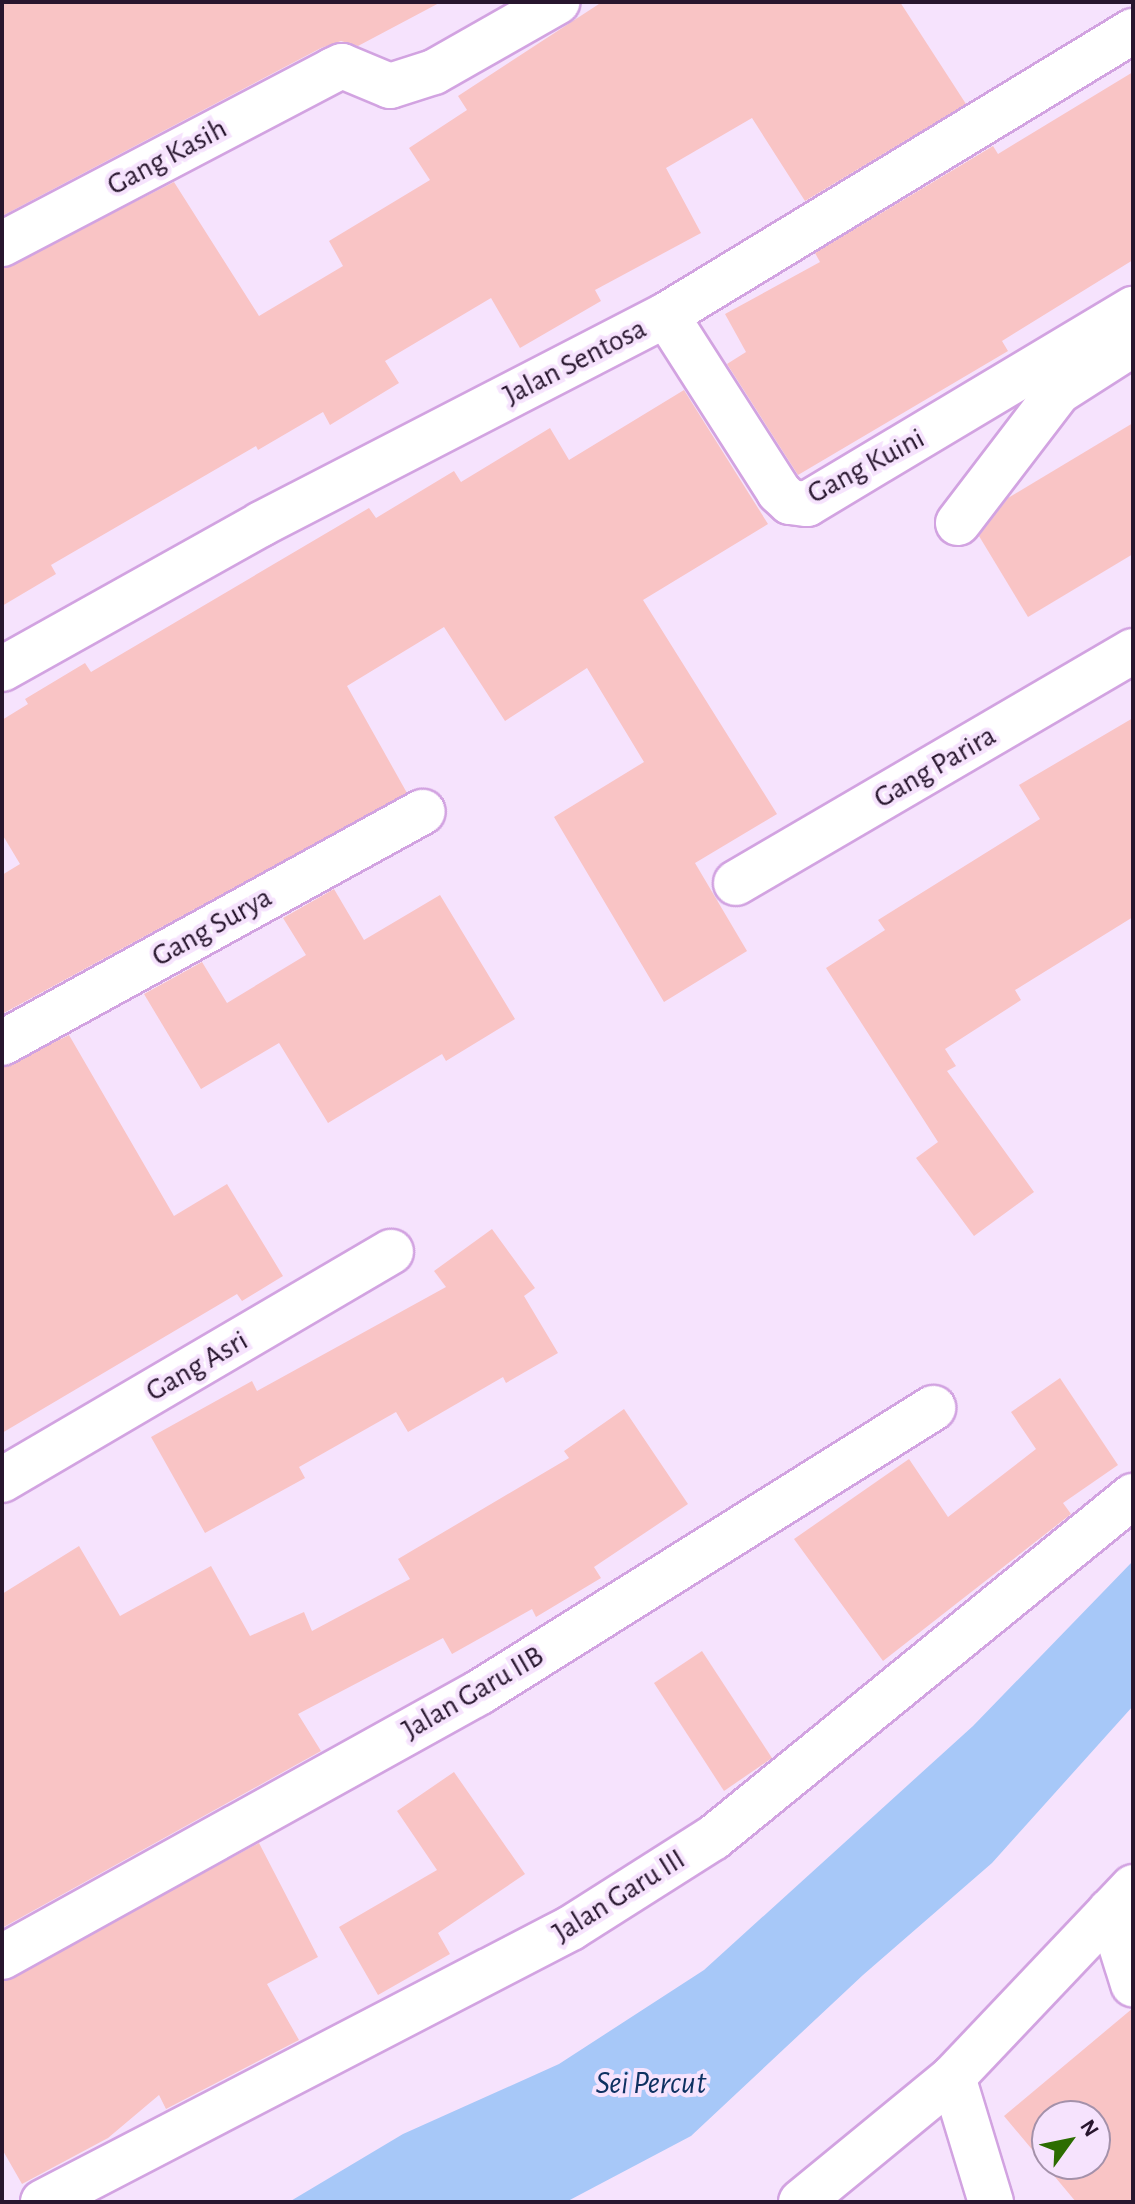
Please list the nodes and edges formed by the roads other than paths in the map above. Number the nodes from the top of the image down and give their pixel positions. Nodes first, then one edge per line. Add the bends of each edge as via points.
1 (557, 2) edge
2 (1133, 31) edge
3 (2, 244) edge
4 (1133, 309) edge
5 (666, 315) junction
6 (1133, 344) edge
7 (958, 523) dead end
8 (1133, 651) edge
9 (2, 669) edge
10 (423, 812) dead end
11 (736, 883) dead end
12 (2, 1043) edge
13 (391, 1252) dead end
14 (933, 1408) dead end
15 (2, 1480) edge
16 (1133, 1496) edge
17 (1122, 1899) edge
18 (2, 1957) edge
19 (1133, 1984) edge
20 (953, 2077) junction
21 (43, 2202) edge
22 (801, 2202) edge
23 (991, 2202) edge

1 - 3 street, Gang Kasih via 434,72 390,86 342,66
2 - 5 street, Jalan Sentosa
4 - 5 street, Gang Kuini via 807,504 790,502 779,492
5 - 9 street, Jalan Sentosa via 261,524
6 - 7 street via 1058,392
8 - 11 street, Gang Parira
10 - 12 street, Gang Surya
13 - 15 street, Gang Asri
14 - 18 street, Jalan Garu IIB via 480,1692
16 - 21 street, Jalan Garu III via 713,1838 571,1928
17 - 19 street
17 - 20 street
20 - 22 street
20 - 23 street

